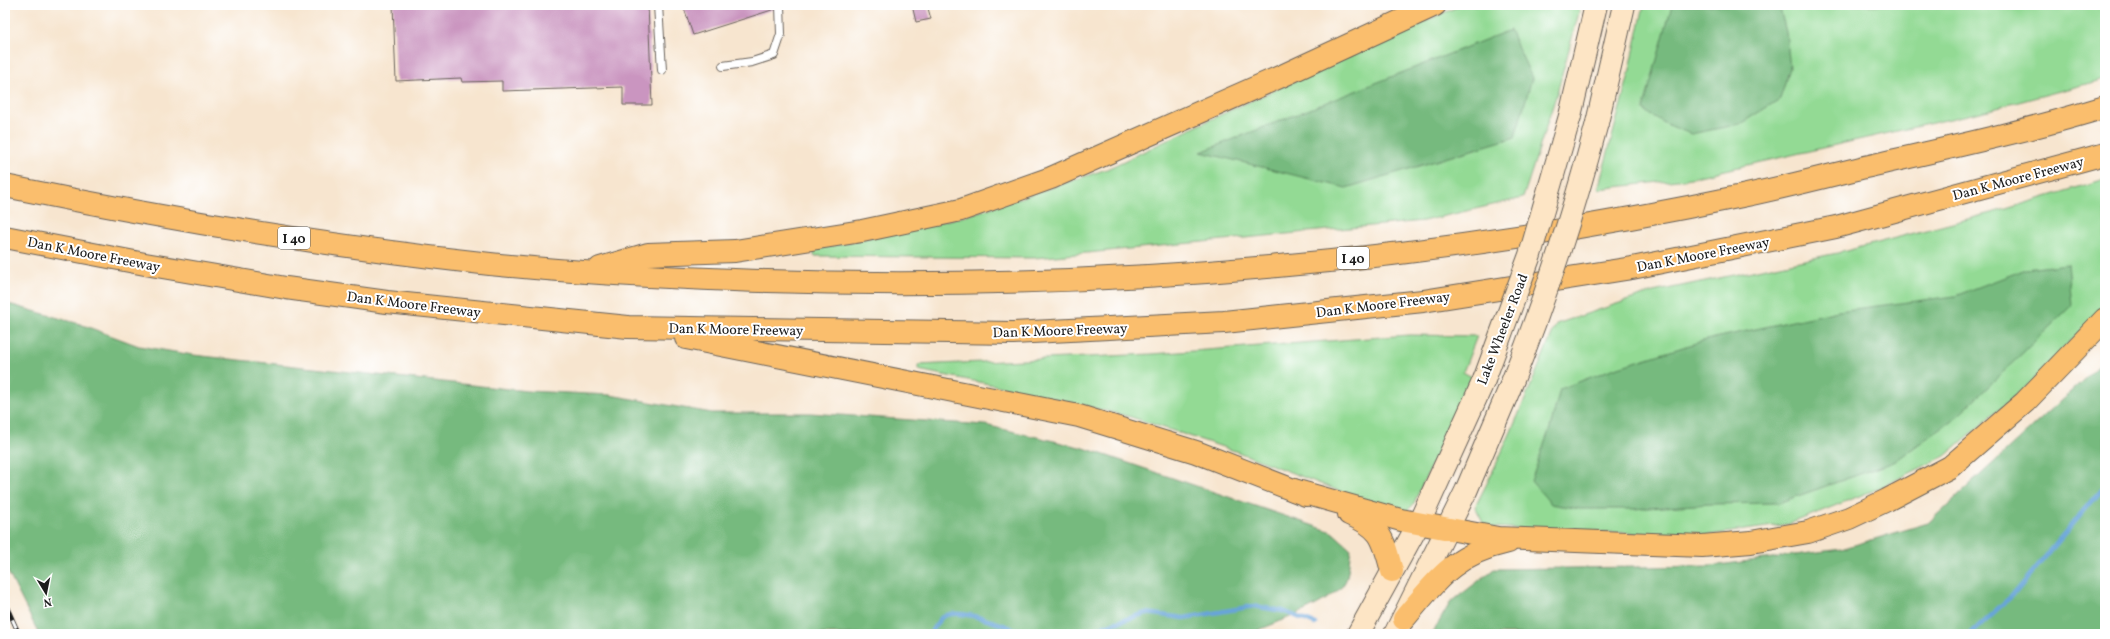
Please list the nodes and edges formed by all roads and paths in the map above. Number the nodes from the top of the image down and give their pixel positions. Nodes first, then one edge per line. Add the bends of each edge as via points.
1 (658, 5) edge
2 (780, 5) edge
3 (1435, 5) edge
4 (1596, 5) edge
5 (1624, 5) edge
6 (723, 66) dead end
7 (662, 70) dead end
8 (2105, 107) edge
9 (2105, 154) edge
10 (5, 186) edge
11 (5, 237) edge
12 (586, 272) junction
13 (2105, 319) edge
14 (628, 327) junction
15 (1294, 490) junction
16 (1419, 523) junction
17 (1447, 528) junction
18 (1518, 540) junction
19 (1392, 571) junction
20 (1400, 626) edge
21 (1358, 634) edge

1 - 7 lane
2 - 6 lane via 781,34 774,55 752,62
3 - 12 highway via 1051,178 961,210 862,231 735,251 648,254
4 - 16 main road, Lake Wheeler Road, bridge via 1570,116 1530,255 1484,380
5 - 17 main road, Lake Wheeler Road, bridge via 1580,189 1556,263 1510,390
8 - 12 highway, I 40 via 1742,197 1551,232 1397,254 1164,275 936,284 799,282
9 - 14 highway, Dan K Moore Freeway via 1836,227 1632,268 1423,301 1224,322 1013,334
10 - 12 highway, I 40 via 217,227 401,253
11 - 14 highway, Dan K Moore Freeway via 286,288 387,302
13 - 18 highway via 2025,402 1950,467 1849,518 1808,532 1751,542 1702,546
14 - 15 highway via 1079,416 1196,452
15 - 16 highway
15 - 19 highway via 1372,525 1385,543
16 - 17 highway
16 - 19 main road, Lake Wheeler Road
17 - 18 highway
17 - 20 main road, Lake Wheeler Road
18 - 20 highway via 1478,550 1453,565 1438,579
19 - 21 main road, Lake Wheeler Road

